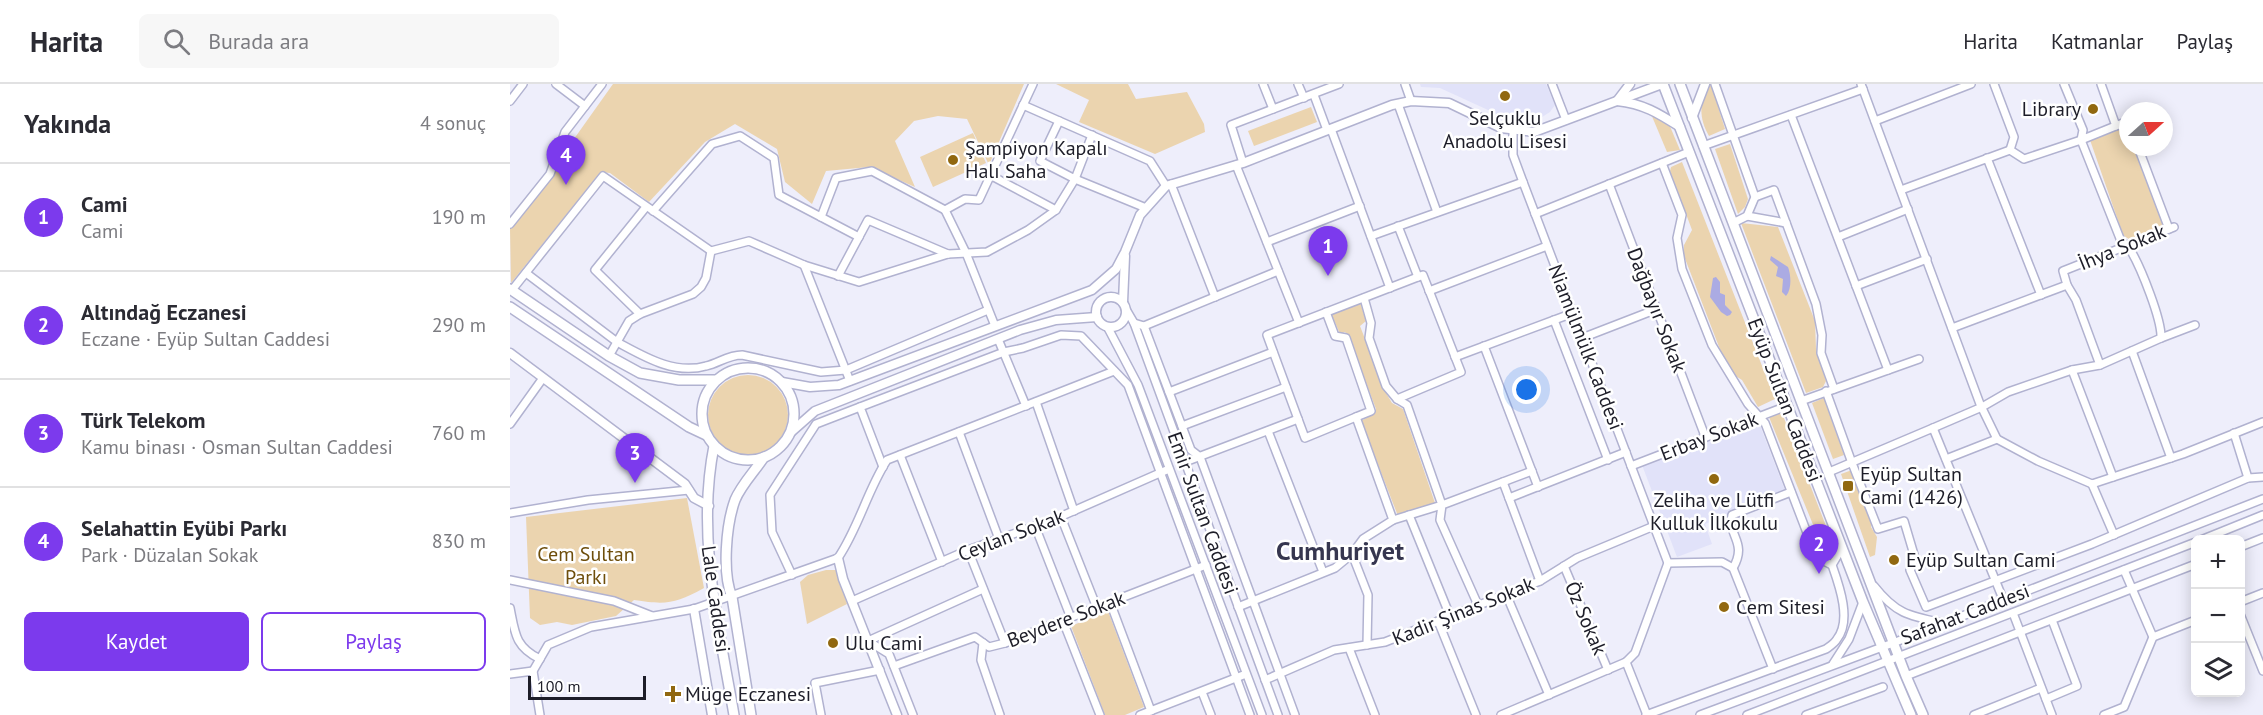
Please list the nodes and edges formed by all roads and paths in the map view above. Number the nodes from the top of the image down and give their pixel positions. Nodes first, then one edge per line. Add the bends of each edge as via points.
1 (523, 84) edge
2 (556, 84) edge
3 (602, 84) edge
4 (1033, 84) edge
5 (1263, 84) edge
6 (1298, 84) edge
7 (1339, 84) edge
8 (1405, 84) edge
9 (1552, 84) edge
10 (1630, 84) edge
11 (1662, 84) edge
12 (1680, 84) edge
13 (1704, 84) edge
14 (1715, 84) edge
15 (1971, 84) edge
16 (1994, 84) edge
17 (2064, 84) edge
18 (2101, 84) edge
19 (1862, 87) edge
20 (1314, 95) junction
21 (1304, 98) junction
22 (510, 101) edge
23 (1411, 101) junction
24 (1617, 101) junction
25 (1398, 104) junction
26 (1023, 105) junction
27 (585, 106) junction
28 (1273, 110) junction
29 (1791, 115) junction
30 (1692, 118) junction
31 (1566, 120) junction
32 (1059, 121) junction
33 (1875, 121) junction
34 (2119, 125) edge
35 (2116, 126) junction
36 (1680, 128) junction
37 (1329, 129) junction
38 (1513, 130) junction
39 (1092, 135) junction
40 (1734, 135) junction
41 (2082, 142) junction
42 (1703, 146) junction
43 (2010, 150) junction
44 (1689, 152) junction
45 (2142, 156) edge
46 (1987, 158) junction
47 (1662, 162) junction
48 (1240, 164) junction
49 (990, 176) junction
50 (1075, 179) junction
51 (1523, 182) junction
52 (1609, 184) junction
53 (1168, 185) junction
54 (1901, 190) junction
55 (1755, 197) junction
56 (1360, 206) junction
57 (646, 207) junction
58 (1146, 208) junction
59 (1908, 209) junction
60 (945, 210) junction
61 (1056, 210) junction
62 (653, 211) junction
63 (1437, 212) junction
64 (1535, 214) junction
65 (1747, 216) junction
66 (821, 217) junction
67 (1733, 223) junction
68 (1786, 223) junction
69 (510, 224) edge
70 (1398, 226) junction
71 (1371, 236) junction
72 (859, 237) junction
73 (1838, 237) junction
74 (1267, 242) junction
75 (2124, 243) junction
76 (1547, 246) junction
77 (711, 251) junction
78 (1125, 252) junction
79 (966, 253) junction
80 (948, 254) junction
81 (1927, 260) junction
82 (804, 265) junction
83 (1278, 271) junction
84 (526, 273) junction
85 (838, 276) junction
86 (1418, 277) junction
87 (2067, 285) junction
88 (1856, 286) junction
89 (1390, 288) junction
90 (511, 290) edge
91 (1092, 290) junction
92 (1429, 291) junction
93 (2041, 295) junction
94 (1109, 297) junction
95 (1215, 297) junction
96 (1364, 298) junction
97 (510, 307) edge
98 (1125, 307) junction
99 (1657, 309) junction
100 (988, 310) junction
101 (1326, 312) junction
102 (1573, 313) junction
103 (640, 314) junction
104 (1097, 318) junction
105 (1554, 320) junction
106 (1134, 323) junction
107 (1299, 323) junction
108 (2195, 325) dead end
109 (995, 326) junction
110 (1108, 327) junction
111 (1144, 327) junction
112 (1952, 328) junction
113 (1582, 338) junction
114 (2161, 338) junction
115 (998, 339) junction
116 (617, 342) junction
117 (1484, 346) junction
118 (2132, 351) junction
119 (1004, 352) junction
120 (1273, 352) junction
121 (510, 353) edge
122 (609, 356) junction
123 (1455, 357) junction
124 (1919, 359) dead end
125 (2100, 365) junction
126 (2072, 369) junction
127 (846, 370) junction
128 (1888, 370) junction
129 (1114, 371) junction
130 (543, 378) junction
131 (716, 380) junction
132 (850, 381) junction
133 (782, 382) junction
134 (1286, 387) junction
135 (1830, 390) junction
136 (1169, 392) junction
137 (1397, 399) junction
138 (1802, 401) junction
139 (1036, 402) junction
140 (1026, 406) junction
141 (1787, 406) junction
142 (860, 407) junction
143 (1982, 407) junction
144 (1760, 416) junction
145 (1356, 417) junction
146 (1298, 419) junction
147 (2263, 422) edge
148 (510, 424) edge
149 (1182, 426) junction
150 (1933, 428) junction
151 (1268, 430) junction
152 (959, 432) junction
153 (790, 433) junction
154 (2234, 433) junction
155 (706, 435) junction
156 (1705, 436) junction
157 (1997, 439) junction
158 (714, 446) junction
159 (1626, 452) junction
160 (900, 455) junction
161 (1200, 457) junction
162 (765, 458) junction
163 (2171, 458) junction
164 (1946, 459) junction
165 (1608, 460) junction
166 (1185, 462) junction
167 (1852, 463) junction
168 (1631, 466) junction
169 (883, 467) junction
170 (1170, 469) junction
171 (1532, 471) junction
172 (1828, 472) junction
173 (1160, 473) junction
174 (2112, 477) junction
175 (2263, 477) edge
176 (2248, 478) junction
177 (1503, 482) junction
178 (2092, 484) junction
179 (1538, 487) junction
180 (689, 490) junction
181 (1791, 492) junction
182 (1509, 498) junction
183 (2263, 499) edge
184 (1442, 505) junction
185 (709, 506) junction
186 (1074, 511) junction
187 (510, 513) edge
188 (1409, 515) junction
189 (2263, 515) edge
190 (1061, 516) junction
191 (1393, 520) junction
192 (1035, 526) junction
193 (1654, 526) junction
194 (2114, 535) junction
195 (2214, 535) edge
196 (2263, 538) edge
197 (999, 539) junction
198 (2191, 544) edge
199 (2245, 545) edge
200 (1842, 548) junction
201 (968, 550) junction
202 (1352, 554) junction
203 (838, 558) junction
204 (942, 562) junction
205 (1668, 563) junction
206 (1206, 565) junction
207 (1832, 565) junction
208 (1564, 566) junction
209 (2191, 566) edge
210 (1733, 568) junction
211 (1196, 569) junction
212 (2124, 570) junction
213 (1323, 572) junction
214 (792, 575) junction
215 (1869, 579) junction
216 (510, 580) edge
217 (1540, 581) junction
218 (1995, 581) junction
219 (2132, 588) junction
220 (983, 590) junction
221 (2263, 593) edge
222 (1506, 594) junction
223 (732, 597) junction
224 (2003, 599) junction
225 (2245, 600) edge
226 (852, 601) junction
227 (1252, 601) junction
228 (1863, 602) junction
229 (715, 603) junction
230 (1110, 603) junction
231 (1478, 605) junction
232 (1238, 607) junction
233 (510, 608) edge
234 (1097, 608) junction
235 (694, 609) junction
236 (2013, 613) junction
237 (653, 616) junction
238 (1450, 616) junction
239 (1071, 618) junction
240 (2052, 620) junction
241 (1063, 621) junction
242 (1438, 621) junction
243 (2191, 622) edge
244 (1942, 623) junction
245 (2245, 624) edge
246 (2020, 632) junction
247 (2153, 637) junction
248 (868, 641) junction
249 (983, 643) junction
250 (1893, 643) junction
251 (1005, 644) junction
252 (1367, 645) junction
253 (1882, 646) junction
254 (1349, 648) junction
255 (540, 658) junction
256 (1899, 658) junction
257 (1626, 662) junction
258 (1888, 662) junction
259 (1833, 664) junction
260 (894, 666) junction
261 (1773, 669) junction
262 (533, 670) junction
263 (880, 670) junction
264 (1608, 670) junction
265 (2263, 671) edge
266 (510, 674) edge
267 (1246, 674) junction
268 (1278, 674) junction
269 (1906, 676) junction
270 (1236, 678) junction
271 (1265, 680) junction
272 (1883, 687) dead end
273 (2042, 688) junction
274 (1202, 692) junction
275 (1549, 695) junction
276 (2046, 699) junction
277 (1151, 711) junction
278 (2123, 711) edge
279 (1824, 712) edge
280 (540, 715) edge
281 (712, 715) edge
282 (734, 715) edge
283 (751, 715) edge
284 (820, 715) edge
285 (897, 715) edge
286 (913, 715) edge
287 (1000, 715) edge
288 (1100, 715) edge
289 (1140, 715) edge
290 (1211, 715) edge
291 (1250, 715) edge
292 (1262, 715) edge
293 (1278, 715) edge
294 (1295, 715) edge
295 (1375, 715) edge
296 (1476, 715) edge
297 (1502, 715) edge
298 (1646, 715) edge
299 (1700, 715) edge
300 (1747, 715) edge
301 (1806, 715) edge
302 (1911, 715) edge
303 (1923, 715) edge
304 (1974, 715) edge
305 (2052, 715) edge
306 (2104, 715) edge

1 - 22 street
2 - 27 street
3 - 27 street
4 - 26 street
5 - 28 street
6 - 21 street
7 - 20 street
8 - 23 street
9 - 31 street
10 - 24 street
11 - 24 street
11 - 36 main road, Eyüp Sultan Caddesi
12 - 30 main road, Eyüp Sultan Caddesi
13 - 30 street
14 - 40 street
15 - 33 street
16 - 43 street via 2014,137
17 - 41 street via 2083,130
18 - 35 street
19 - 29 street
19 - 33 street
20 - 21 street
20 - 37 street
21 - 28 street
23 - 25 street
23 - 38 street via 1449,103
24 - 31 street
24 - 36 street via 1654,110
25 - 37 street
25 - 63 street
26 - 32 street
26 - 49 street
27 - 69 street via 565,132 550,174
28 - 48 street via 1230,125
29 - 40 street
29 - 73 street
30 - 42 main road, Eyüp Sultan Caddesi
31 - 38 street via 1534,132
32 - 39 street
32 - 50 street via 1041,161
33 - 54 street
34 - 35 street
35 - 41 street
36 - 44 main road, Eyüp Sultan Caddesi
37 - 48 street
37 - 56 street
38 - 51 street, Niamülmülk Caddesi via 1514,155
39 - 50 street
39 - 53 street via 1150,161
40 - 42 street
40 - 55 street
41 - 43 street via 2024,159
41 - 75 street
42 - 67 main road, Eyüp Sultan Caddesi
43 - 46 street
44 - 47 street
44 - 141 main road, Eyüp Sultan Caddesi
45 - 75 street, İhya Sokak via 2172,228
46 - 54 street
46 - 93 street
47 - 52 street
47 - 144 street via 1682,215 1677,238 1682,269 1712,345 1748,404
48 - 53 street
48 - 74 street
49 - 60 street via 979,200 965,199
49 - 61 street
50 - 58 street
50 - 61 street
51 - 63 street
51 - 64 street, Niamülmülk Caddesi
52 - 64 street
52 - 99 street, Dağbayır Sokak
53 - 58 street
53 - 95 street
54 - 59 street
55 - 65 street
55 - 68 street via 1774,190
56 - 71 street
56 - 74 street
57 - 62 street
57 - 84 street via 603,176
57 - 103 street via 595,270
58 - 78 street
59 - 73 street
59 - 81 street
60 - 66 street via 872,171 836,178
60 - 79 street
61 - 79 street via 987,252
62 - 66 street via 712,144 740,136 774,158 779,195
62 - 77 street
63 - 70 street
64 - 76 street, Niamülmülk Caddesi
65 - 67 street
65 - 68 street
66 - 72 street
67 - 138 main road, Eyüp Sultan Caddesi
68 - 135 street via 1816,304
70 - 71 street
70 - 86 street
71 - 89 street
72 - 80 street via 868,220
72 - 85 street
73 - 88 street
74 - 83 street
75 - 87 street, İhya Sokak via 2063,271
75 - 114 street via 2130,248 2151,300
76 - 92 street
76 - 102 street, Niamülmülk Caddesi
77 - 82 street via 749,241
77 - 103 street via 701,287 693,294
78 - 91 street via 1116,269
78 - 98 street
79 - 80 street
79 - 100 street
80 - 85 street via 859,282
81 - 88 street
81 - 112 street
82 - 85 street
82 - 127 street
83 - 95 street
83 - 107 street
84 - 90 street
84 - 116 street
86 - 89 street
86 - 92 street via 1423,275
87 - 93 street, İhya Sokak
87 - 125 street
88 - 128 street
89 - 96 street
90 - 122 main road
91 - 94 street
91 - 109 street
92 - 123 street
93 - 112 street, İhya Sokak
94 - 98 street via 1119,299
94 - 104 street via 1097,307
95 - 111 street
96 - 101 street
96 - 137 street via 1371,323 1369,338 1386,386
97 - 155 main road
98 - 106 street, Emir Sultan Caddesi
98 - 110 street via 1122,324
99 - 113 street
99 - 156 street, Dağbayır Sokak
100 - 109 street
100 - 127 street
101 - 107 street
101 - 145 street via 1335,336 1346,338 1371,411
102 - 105 street
102 - 113 street, Niamülmülk Caddesi
103 - 116 street via 629,321
104 - 110 street
104 - 115 street via 1056,321
105 - 117 street
105 - 165 street
106 - 111 street
106 - 166 street, Emir Sultan Caddesi
107 - 120 street via 1267,335
108 - 114 street
109 - 132 street
110 - 170 street, Emir Sultan Caddesi via 1138,386
111 - 136 street
112 - 143 street
113 - 159 street, Niamülmülk Caddesi
114 - 118 street
115 - 119 street
115 - 153 street via 814,411
116 - 122 street
116 - 127 street via 660,364 690,369 742,354 821,372
117 - 123 street
117 - 171 street
118 - 125 street
118 - 163 street
119 - 129 street via 1061,335 1082,336
119 - 140 street
119 - 142 street
120 - 134 street
120 - 136 street
121 - 130 street
122 - 131 main road via 640,373 679,380
123 - 137 street via 1461,372
124 - 128 street
125 - 126 street
126 - 143 street via 2008,392
126 - 174 street
127 - 132 street
128 - 135 street
129 - 139 street
129 - 173 street via 1128,385
130 - 148 street
130 - 180 street
131 - 133 main road via 735,369 756,368
131 - 155 main road via 708,389 701,412
132 - 133 street via 839,386 810,387
133 - 153 main road via 794,406
134 - 146 street
134 - 149 street
135 - 138 street
135 - 167 street
136 - 149 street
137 - 184 street via 1407,405
138 - 172 main road, Eyüp Sultan Caddesi
139 - 140 street
139 - 186 street
140 - 152 street
141 - 144 street, Erbay Sokak
141 - 200 main road, Eyüp Sultan Caddesi
142 - 169 street
142 - 214 street via 816,424 770,495 772,532
143 - 150 street
143 - 157 street
144 - 156 street, Erbay Sokak
144 - 181 street
145 - 146 street via 1305,438
145 - 191 street
146 - 151 street
147 - 154 street
149 - 161 street via 1191,450
150 - 164 street
150 - 167 street
151 - 161 street
151 - 213 street
152 - 160 street
152 - 197 street
153 - 162 main road
154 - 163 street
154 - 176 street
155 - 158 main road
156 - 168 street, Erbay Sokak
157 - 164 street
157 - 178 street
158 - 162 main road via 738,459
158 - 185 main road, Lale Caddesi
159 - 165 street
159 - 168 street, Niamülmülk Caddesi
160 - 169 street via 887,460
160 - 204 street
161 - 166 street
161 - 227 street
162 - 223 main road, Lale Caddesi via 735,499 726,545 727,585
163 - 174 street
164 - 218 street
165 - 179 street
166 - 232 street, Emir Sultan Caddesi
167 - 172 street
167 - 218 street via 1878,529 1904,521 1915,558 1911,570 1926,607
168 - 193 street, Niamülmülk Caddesi
169 - 203 street
170 - 173 street, Ceylan Sokak
170 - 206 street, Emir Sultan Caddesi
171 - 177 street
171 - 179 street
172 - 215 main road, Eyüp Sultan Caddesi
173 - 186 street, Ceylan Sokak
173 - 211 street
174 - 178 street
175 - 176 street
176 - 194 street
177 - 182 street
177 - 184 street
178 - 194 street
179 - 182 street
180 - 185 street via 694,498
180 - 187 street
181 - 207 street via 1812,546 1821,559
181 - 210 street via 1732,515 1740,557
182 - 217 street
183 - 224 street, Safahat Caddesi
184 - 188 street
184 - 231 street via 1440,520
185 - 229 main road, Lale Caddesi via 707,548
186 - 190 street, Ceylan Sokak
188 - 191 street
188 - 238 street
189 - 195 street
190 - 192 street, Ceylan Sokak
190 - 234 street
191 - 202 street via 1363,539
192 - 197 street, Ceylan Sokak
192 - 239 street
193 - 205 street, Niamülmülk Caddesi
193 - 208 street, Kadir Şinas Sokak
194 - 218 street
196 - 199 street
197 - 201 street, Ceylan Sokak
198 - 212 street, Safahat Caddesi
200 - 207 street
200 - 228 main road, Eyüp Sultan Caddesi
201 - 204 street, Ceylan Sokak
201 - 220 street
202 - 213 street
202 - 252 street via 1368,595
203 - 214 street
203 - 226 street
204 - 226 street, Ceylan Sokak
205 - 210 street via 1722,562
205 - 257 street via 1635,653
206 - 211 street, Beydere Sokak
206 - 267 street, Emir Sultan Caddesi
207 - 261 street via 1844,616 1838,638 1826,649
208 - 217 street, Kadir Şinas Sokak
208 - 264 street, Öz Sokak
209 - 219 street
210 - 261 street
211 - 230 street, Beydere Sokak
211 - 270 street
212 - 219 street
212 - 236 street, Safahat Caddesi
213 - 227 street
214 - 223 street
215 - 244 street via 1898,610 1914,618
215 - 250 main road, Eyüp Sultan Caddesi
216 - 237 street via 614,601
217 - 222 street, Kadir Şinas Sokak
218 - 224 street
219 - 240 street
219 - 247 street
220 - 248 street
220 - 251 street
221 - 225 street
222 - 231 street, Kadir Şinas Sokak
222 - 275 street
223 - 229 street
223 - 283 main road, Lale Caddesi
224 - 244 street, Safahat Caddesi
226 - 248 street
227 - 232 street
227 - 268 street
228 - 253 main road, Eyüp Sultan Caddesi
228 - 259 street via 1850,639
229 - 235 street
229 - 282 main road, Lale Caddesi
230 - 234 street, Beydere Sokak
230 - 277 street
231 - 238 street, Kadir Şinas Sokak
232 - 271 street, Emir Sultan Caddesi
233 - 255 street via 525,651
234 - 239 street, Beydere Sokak
235 - 237 street
235 - 281 street, Lale Caddesi
236 - 246 street
236 - 256 street, Safahat Caddesi
237 - 255 street via 591,627 548,645
238 - 242 street, Kadir Şinas Sokak
239 - 241 street, Beydere Sokak
240 - 246 street
240 - 276 street via 2077,686
241 - 251 street, Beydere Sokak
241 - 288 street
242 - 252 street, Kadir Şinas Sokak
242 - 296 street
243 - 247 street
244 - 250 street, Safahat Caddesi
245 - 265 street
246 - 269 street
246 - 273 street
247 - 278 street
248 - 260 street via 889,654
248 - 263 street
249 - 251 street, Beydere Sokak via 989,647
249 - 260 street, Beydere Sokak via 975,637
249 - 287 street via 981,660
250 - 253 street, Safahat Caddesi
250 - 256 main road, Eyüp Sultan Caddesi
252 - 254 street, Kadir Şinas Sokak
253 - 258 main road, Eyüp Sultan Caddesi
253 - 259 street, Safahat Caddesi
254 - 268 street, Kadir Şinas Sokak via 1334,650
254 - 295 street
255 - 262 street
256 - 258 street, Safahat Caddesi
256 - 269 main road, Eyüp Sultan Caddesi
257 - 264 street
257 - 298 street
258 - 300 street, Safahat Caddesi
258 - 302 main road, Eyüp Sultan Caddesi
259 - 299 street, Safahat Caddesi
260 - 286 street
261 - 298 street
262 - 266 street
262 - 280 street
263 - 284 street via 815,683
263 - 285 street
264 - 275 street
267 - 270 street
267 - 292 street, Emir Sultan Caddesi
268 - 271 street, Kadir Şinas Sokak
268 - 294 street
269 - 303 main road, Eyüp Sultan Caddesi
270 - 274 street
270 - 291 street
271 - 293 street, Emir Sultan Caddesi
272 - 279 street
273 - 276 street
273 - 304 street
274 - 277 street
274 - 290 street
275 - 297 street
276 - 305 street
277 - 289 street
278 - 306 street
279 - 301 street

